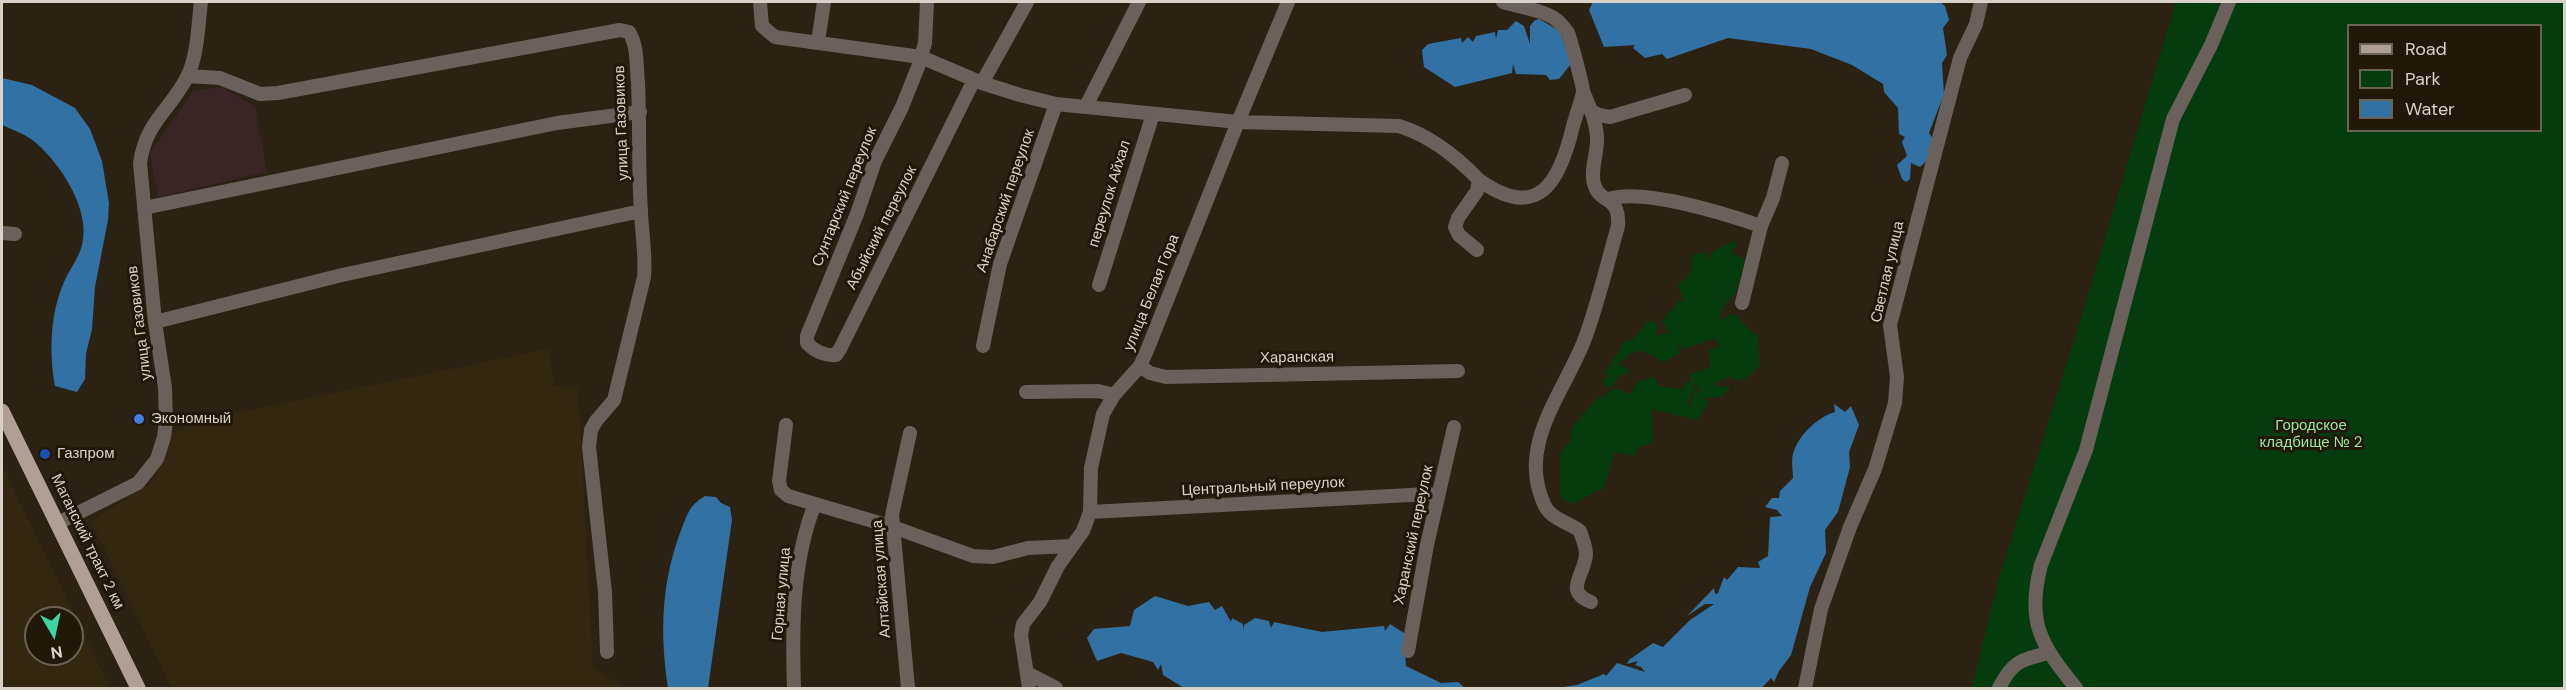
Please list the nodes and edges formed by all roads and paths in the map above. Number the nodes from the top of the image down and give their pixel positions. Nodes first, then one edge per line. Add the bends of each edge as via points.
1 (201, 2) edge
2 (760, 2) edge
3 (824, 2) edge
4 (927, 2) edge
5 (1026, 2) edge
6 (1139, 2) edge
7 (1288, 2) edge
8 (1503, 2) edge
9 (1981, 2) edge
10 (2229, 2) edge
11 (818, 42) junction
12 (921, 57) junction
13 (188, 76) junction
14 (978, 81) junction
15 (1583, 91) junction
16 (1685, 95) dead end
17 (1056, 104) junction
18 (1086, 106) junction
19 (1590, 110) junction
20 (639, 111) junction
21 (1153, 114) junction
22 (1238, 122) junction
23 (1782, 163) dead end
24 (1479, 180) junction
25 (1609, 200) junction
26 (144, 208) junction
27 (641, 211) junction
28 (1761, 226) junction
29 (1477, 250) dead end
30 (1100, 285) dead end
31 (1742, 303) dead end
32 (155, 322) junction
33 (807, 336) joint
34 (983, 346) dead end
35 (1140, 366) junction
36 (1458, 371) dead end
37 (1026, 392) dead end
38 (1114, 395) junction
39 (2, 411) edge
40 (786, 425) dead end
41 (1454, 427) dead end
42 (910, 433) dead end
43 (1438, 496) junction
44 (815, 504) junction
45 (1090, 512) junction
46 (58, 523) junction
47 (893, 527) junction
48 (1072, 546) junction
49 (1591, 602) dead end
50 (1408, 651) dead end
51 (607, 652) dead end
52 (2048, 653) junction
53 (1027, 673) junction
54 (138, 688) edge
55 (794, 688) edge
56 (908, 688) edge
57 (1029, 688) edge
58 (1056, 688) edge
59 (1805, 688) edge
60 (1999, 688) edge
61 (2076, 688) edge

1 - 13 street, улица Газовиков via 194,61
2 - 11 street via 762,26 767,32 775,37
3 - 11 street
4 - 12 street, Сунтарский переулок
5 - 14 street, Абыйский переулок
6 - 18 street
7 - 22 street, улица Белая Гора
8 - 15 street via 1557,20 1569,34
9 - 59 street, Светлая улица via 1976,24 1960,58 1890,325 1897,377 1894,403 1875,469 1821,609
10 - 52 street via 2173,119 2086,450 2041,565 2035,609 2039,634
11 - 12 street
12 - 14 street
12 - 33 street, Сунтарский переулок via 902,107 874,161 857,214
13 - 20 street, улица Газовиков via 220,78 260,94 278,93 620,30 629,32 633,39
13 - 26 street, улица Газовиков via 142,145
14 - 17 street
14 - 33 street, Абыйский переулок via 836,355 820,352 807,343
15 - 19 street
15 - 24 street via 1569,143 1551,185 1525,197 1509,196
16 - 19 street via 1610,117
17 - 18 street
17 - 34 street, Анабарский переулок via 1000,264
18 - 21 street
19 - 25 street via 1597,134 1592,177 1595,188
20 - 26 street via 557,123
20 - 27 street, улица Газовиков
21 - 22 street
21 - 30 street, переулок Айхал
22 - 24 street via 1399,126 1440,146
22 - 35 street, улица Белая Гора
23 - 28 street
24 - 29 street via 1478,191 1455,227
25 - 28 street via 1629,197 1682,203
25 - 49 street via 1618,214 1618,226 1583,343 1547,414 1535,470 1544,507 1554,518 1580,531 1586,552 1576,591
26 - 32 street, улица Газовиков
27 - 32 street via 342,275
27 - 51 street, улица Газовиков via 644,278 614,400 591,430 589,447 605,592
28 - 31 street
32 - 46 street, улица Газовиков via 166,422 157,459 138,483
35 - 36 street, Харанская via 1166,377
35 - 38 street, улица Белая Гора
37 - 38 street
38 - 45 street, улица Белая Гора via 1103,414 1095,444
39 - 46 main road, Маганский тракт 2 км
40 - 44 street via 780,486 788,496
41 - 43 street, Харанский переулок
42 - 47 street, Алтайская улица
43 - 45 street, Центральный переулок
43 - 50 street, Харанский переулок
44 - 47 street
44 - 55 street, Горная улица via 801,552 795,609
45 - 48 street, улица Белая Гора
46 - 54 main road, Маганский тракт 2 км
47 - 48 street via 973,556 993,557 1028,548
47 - 56 street, Алтайская улица
48 - 53 street, улица Белая Гора via 1023,624
52 - 60 street via 2016,664
52 - 61 street
53 - 57 street, улица Белая Гора
53 - 58 street

